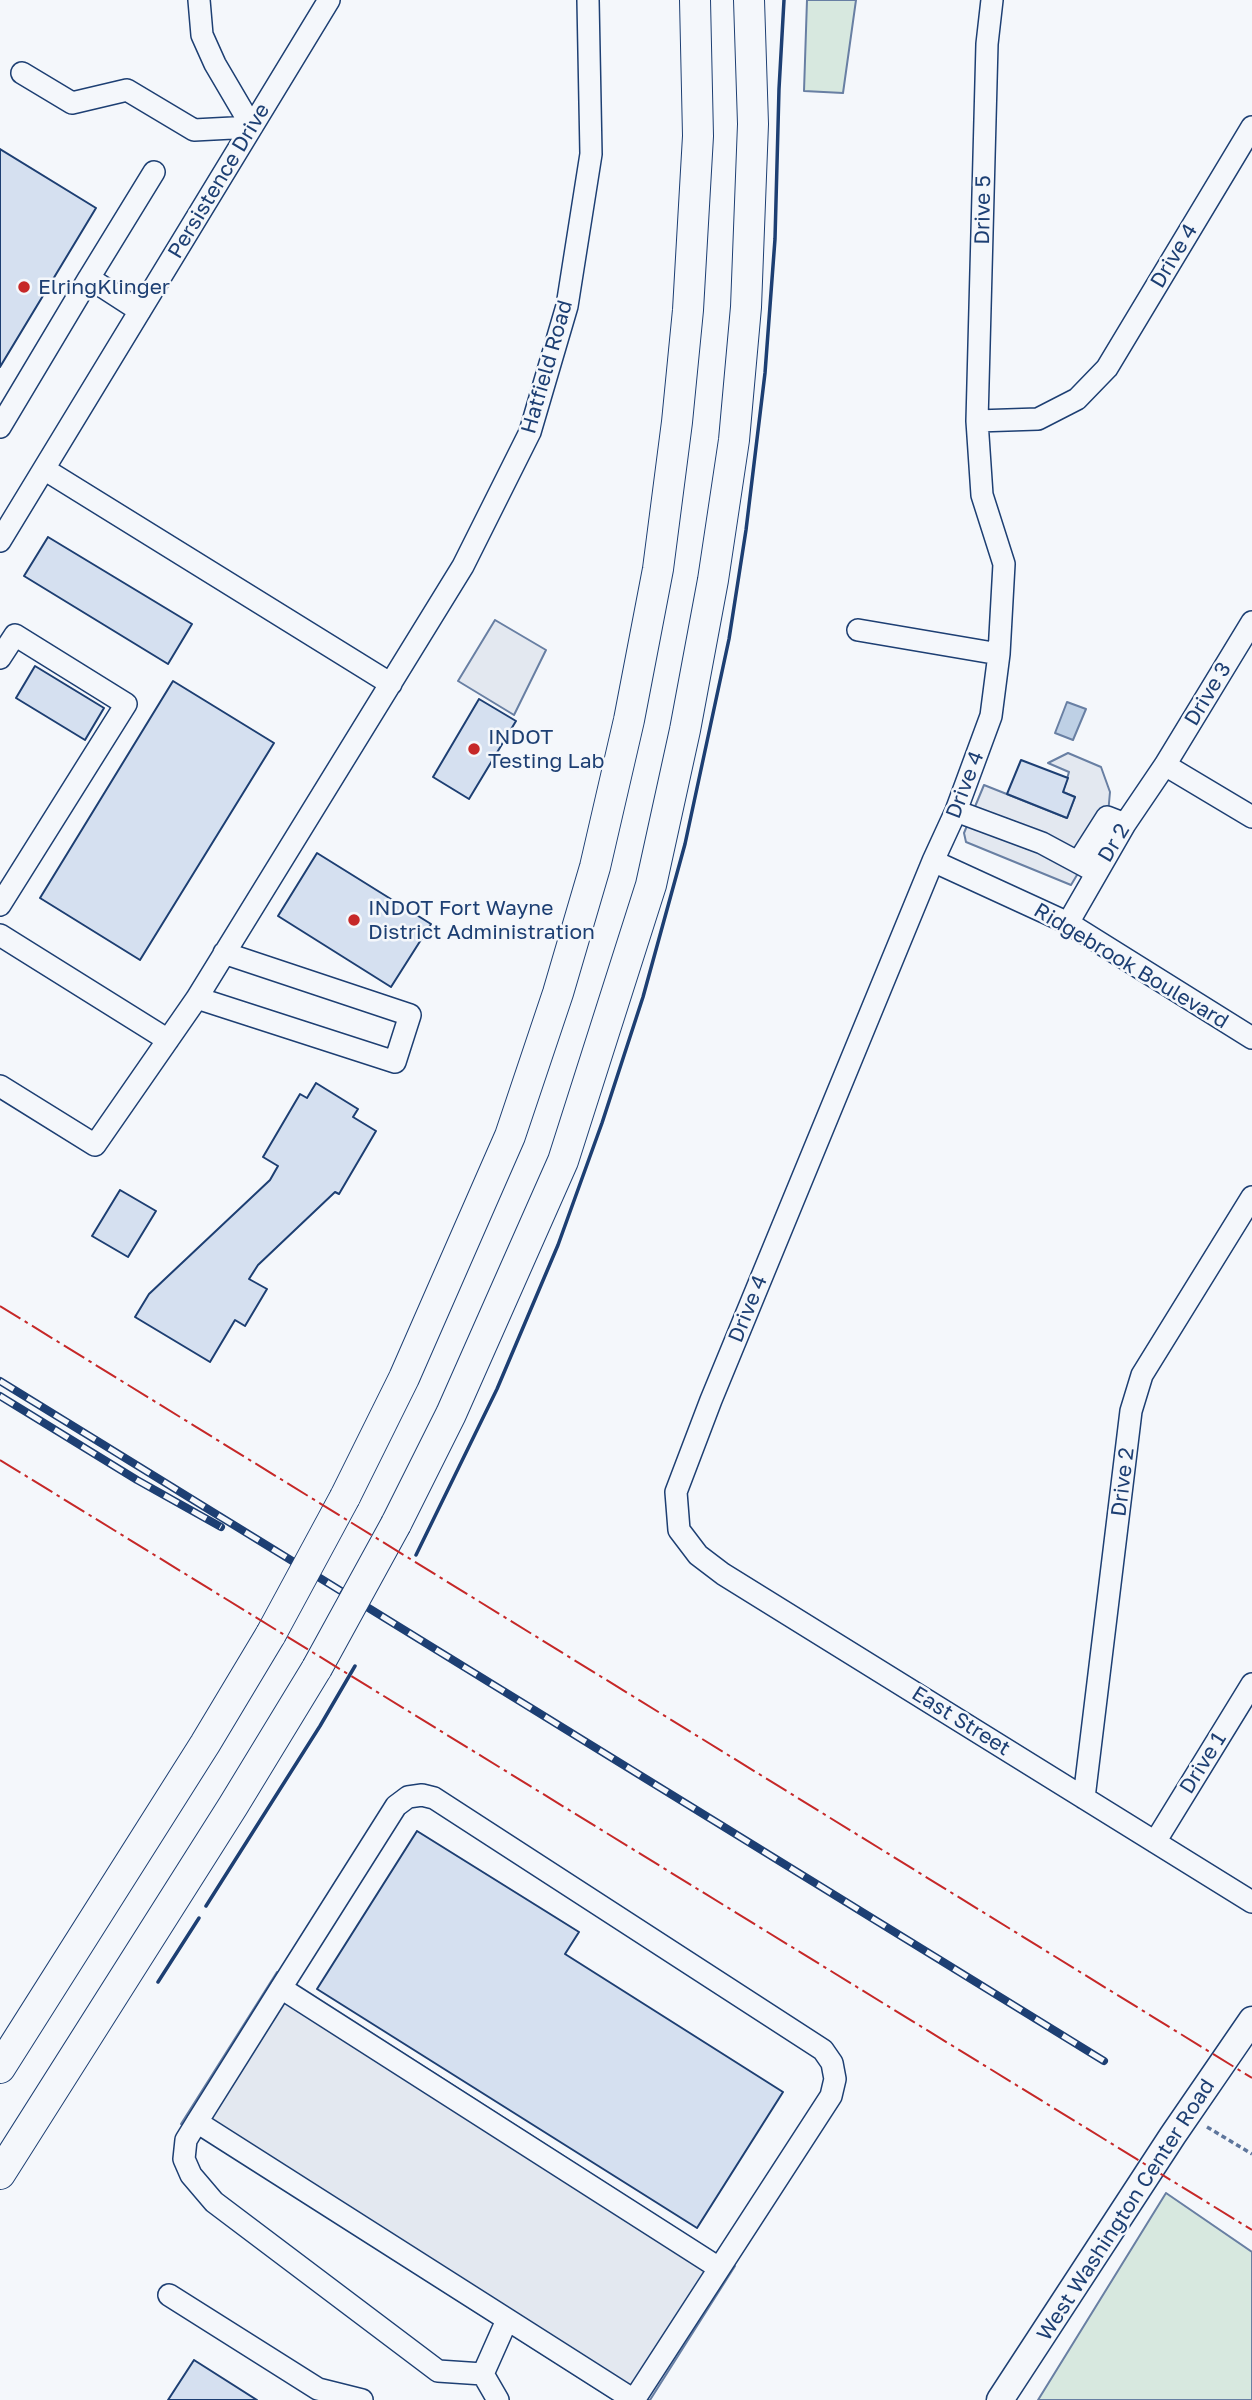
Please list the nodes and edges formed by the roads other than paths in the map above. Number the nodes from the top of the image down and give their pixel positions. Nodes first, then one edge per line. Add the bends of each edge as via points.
1 (199, 0) edge
2 (329, 0) edge
3 (588, 0) edge
4 (695, 0) edge
5 (749, 0) edge
6 (992, 0) edge
7 (22, 73) dead end
8 (252, 127) junction
9 (1252, 127) edge
10 (154, 172) dead end
11 (89, 278) junction
12 (140, 311) junction
13 (977, 421) junction
14 (0, 427) edge
15 (44, 469) junction
16 (3, 530) edge
17 (1252, 622) edge
18 (858, 631) dead end
19 (999, 654) junction
20 (0, 658) edge
21 (391, 684) junction
22 (1165, 765) junction
23 (956, 811) junction
24 (1252, 817) edge
25 (933, 861) junction
26 (1088, 867) junction
27 (0, 905) edge
28 (1068, 923) junction
29 (0, 935) edge
30 (224, 953) junction
31 (197, 998) junction
32 (1252, 1038) edge
33 (168, 1040) junction
34 (0, 1086) edge
35 (1252, 1196) edge
36 (678, 1530) joint
37 (1252, 1684) edge
38 (1084, 1798) junction
39 (1155, 1842) junction
40 (1252, 1902) edge
41 (281, 1988) junction
42 (1252, 2020) edge
43 (0, 2068) edge
44 (197, 2122) junction
45 (0, 2174) edge
46 (719, 2268) junction
47 (169, 2295) dead end
48 (507, 2320) junction
49 (483, 2374) junction
50 (362, 2400) edge
51 (498, 2400) edge
52 (1000, 2400) edge

1 - 8 street via 202,35
2 - 8 street, Persistence Drive
3 - 21 street, Hatfield Road via 591,154 567,306 530,432 463,566
4 - 43 highway, bridge via 698,136 688,310 658,569 595,867 510,1136 404,1378 271,1634
5 - 45 highway, bridge via 753,124 746,307 734,440 711,594 651,885 563,1161 451,1414 317,1668
6 - 13 street, Drive 5
7 - 8 street via 72,103 127,90 194,130
8 - 12 street, Persistence Drive
9 - 13 street, Drive 4 via 1107,368 1077,399 1038,419
10 - 11 street
11 - 12 street
11 - 14 street
12 - 15 street, Persistence Drive
13 - 19 street, Drive 4 via 982,495 1004,564
15 - 16 street, Persistence Drive
15 - 21 street
17 - 22 street, Drive 3
18 - 19 street
19 - 23 street, Drive 4 via 991,716
20 - 27 street via 15,635 126,704
21 - 30 street, Hatfield Road
22 - 24 street
22 - 26 street, Dr 2 via 1125,824
23 - 25 street, Drive 4
23 - 26 street via 1023,835
25 - 28 street, Ridgebrook Boulevard
25 - 36 street, Drive 4 via 711,1400 676,1492
26 - 28 street, Dr 2
28 - 32 street, Ridgebrook Boulevard
29 - 33 street
30 - 31 street, Hatfield Road
30 - 31 street via 410,1015 395,1062
31 - 33 street, Hatfield Road
33 - 34 street, Hatfield Road via 95,1144
35 - 38 street, Drive 2 via 1142,1375 1131,1411
36 - 38 street, East Street via 698,1555 723,1574
37 - 39 street, Drive 1
38 - 39 street, East Street
39 - 40 street, East Street
41 - 44 street
41 - 46 street
41 - 46 street via 396,1806 408,1797 434,1798 823,2050 832,2063 831,2096
42 - 52 main road, West Washington Center Road
44 - 48 street
44 - 49 street via 186,2140 184,2159 214,2202 438,2371
46 - 48 street via 634,2400
47 - 50 street via 318,2389
48 - 49 street
49 - 51 street

